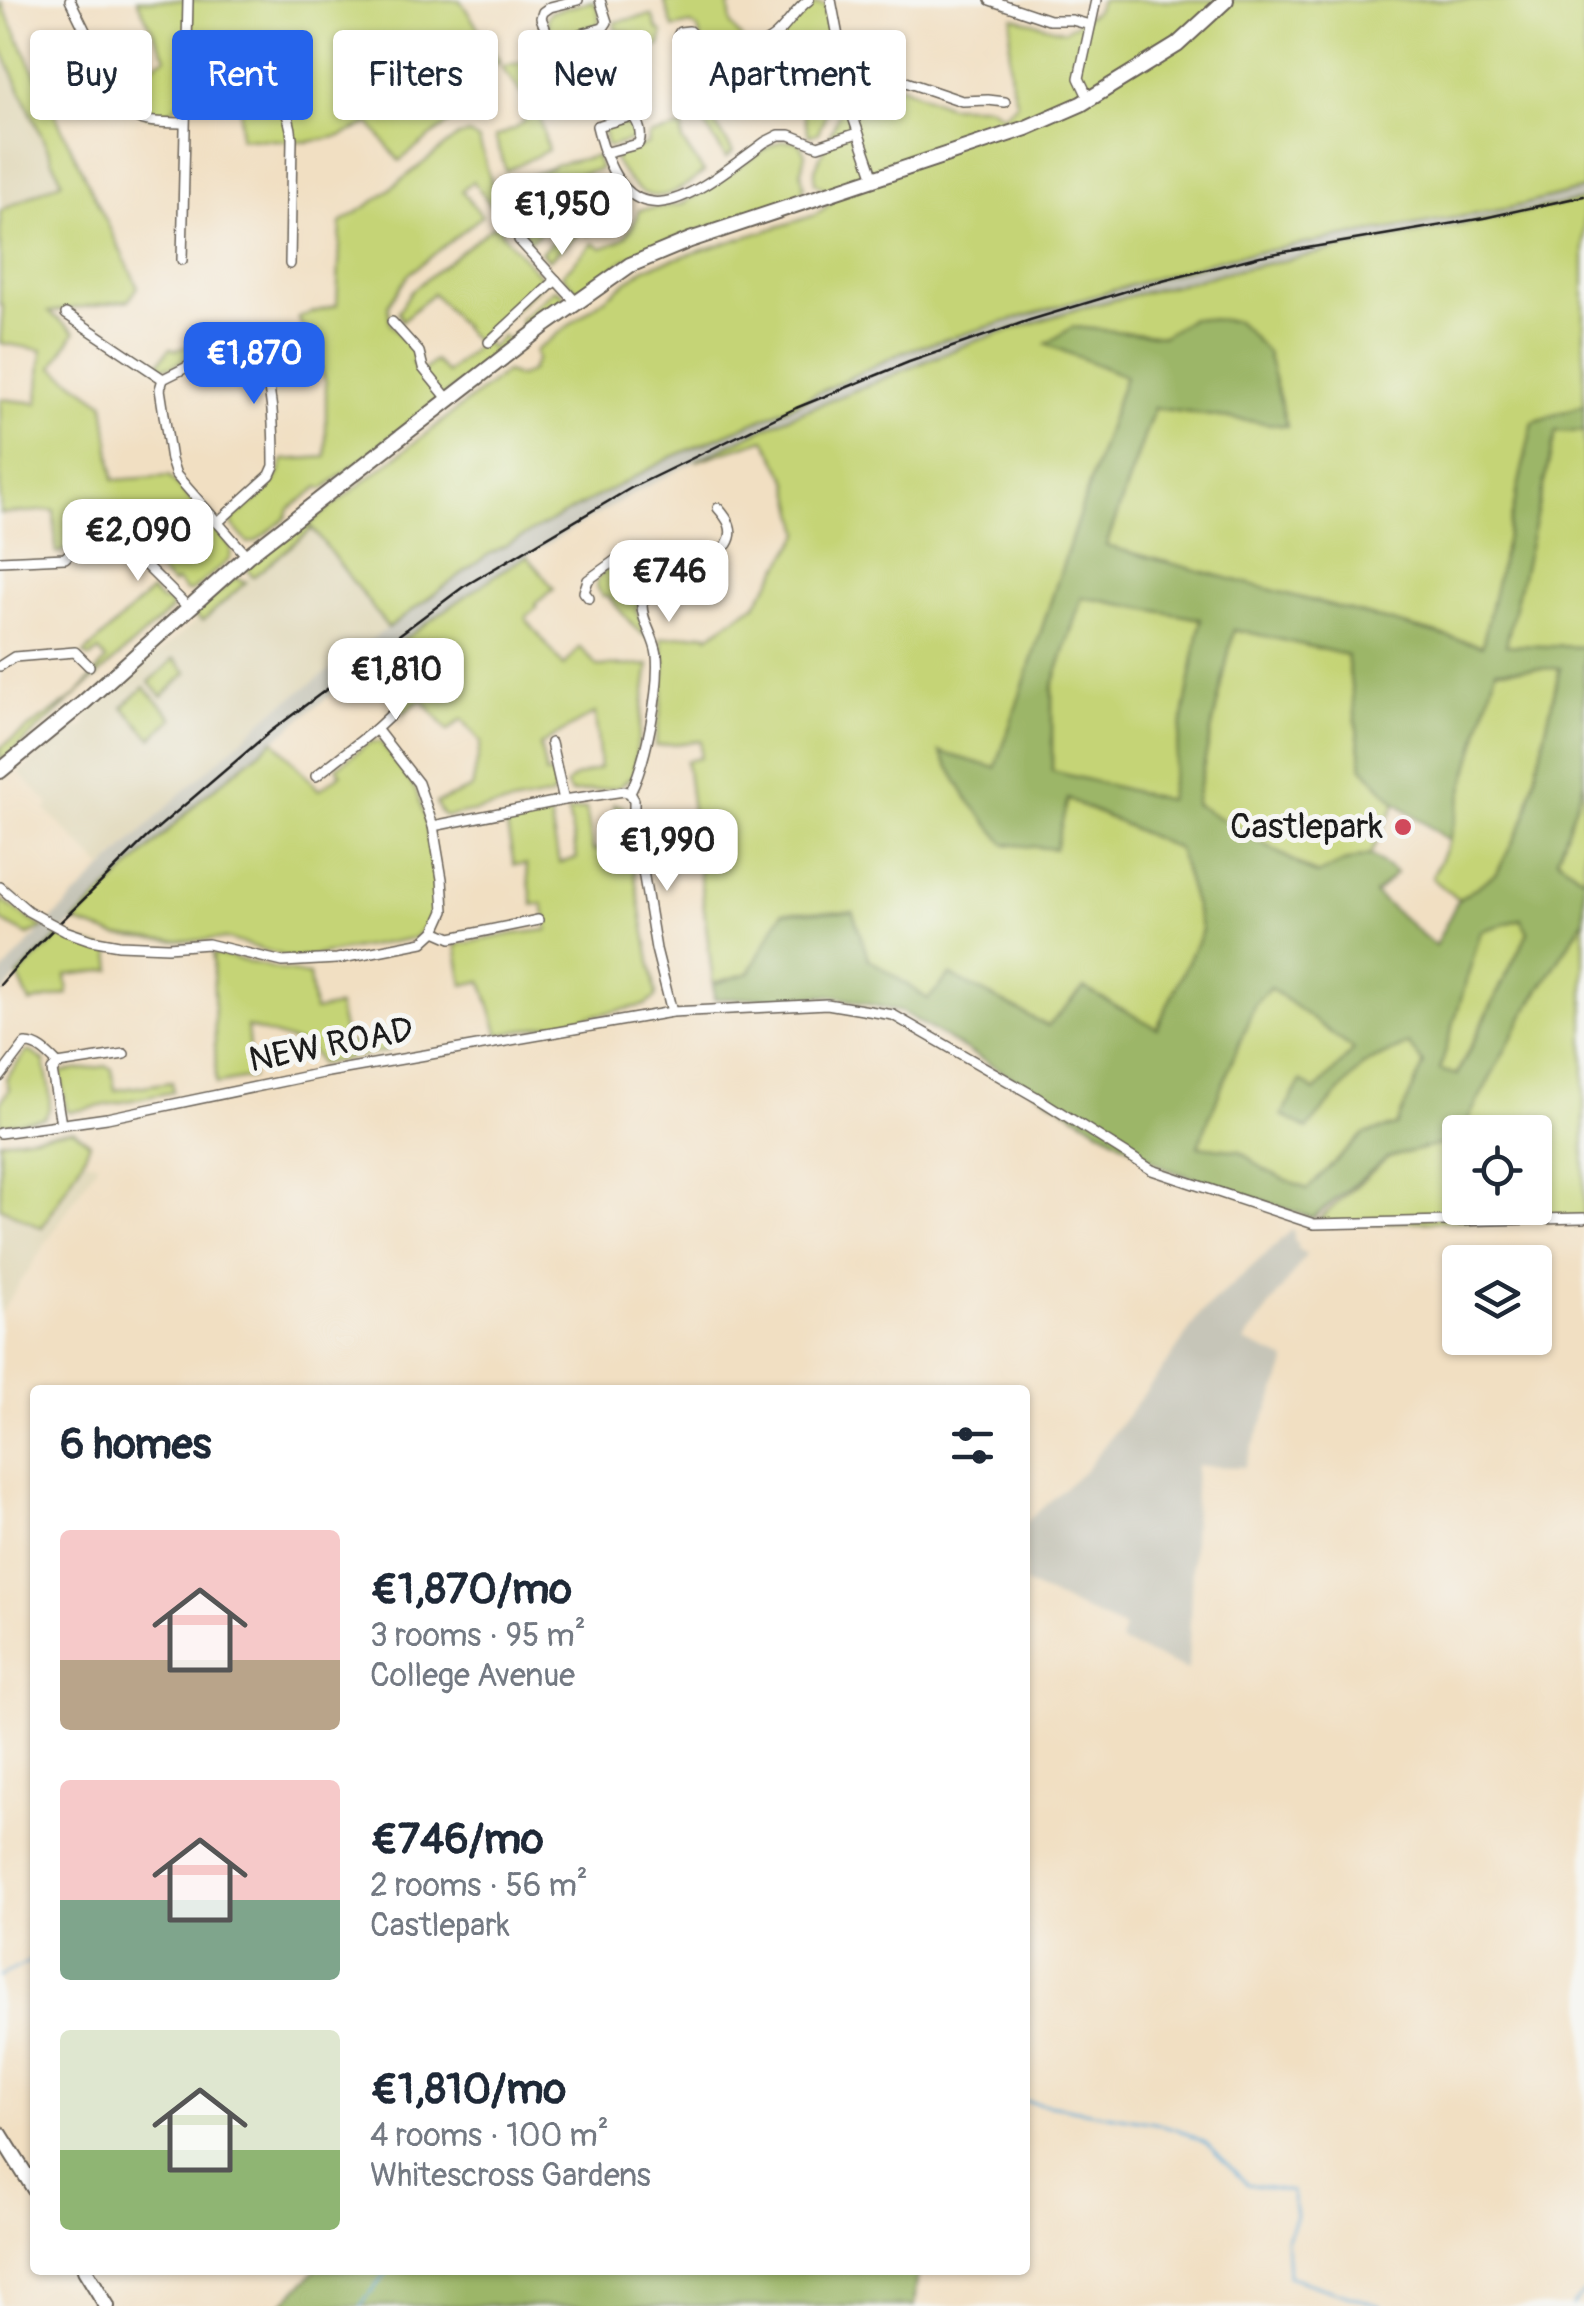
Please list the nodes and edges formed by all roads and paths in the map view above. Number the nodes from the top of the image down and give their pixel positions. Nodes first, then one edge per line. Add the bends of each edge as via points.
1 (70, 0) edge
2 (188, 0) edge
3 (578, 0) edge
4 (600, 0) edge
5 (809, 0) edge
6 (832, 0) edge
7 (990, 0) edge
8 (1096, 0) edge
9 (1226, 0) edge
10 (1090, 25) junction
11 (187, 30) edge
12 (781, 30) edge
13 (837, 30) edge
14 (906, 82) edge
15 (1090, 99) junction
16 (1005, 102) dead end
17 (289, 120) edge
18 (854, 120) edge
19 (184, 122) joint
20 (858, 133) junction
21 (604, 153) junction
22 (874, 178) junction
23 (519, 240) dead end
24 (182, 260) dead end
25 (290, 264) dead end
26 (556, 280) junction
27 (576, 302) junction
28 (66, 314) dead end
29 (392, 322) dead end
30 (490, 342) dead end
31 (163, 380) junction
32 (449, 400) junction
33 (718, 508) dead end
34 (102, 522) dead end
35 (217, 522) junction
36 (113, 532) dead end
37 (247, 556) junction
38 (0, 561) edge
39 (658, 586) junction
40 (589, 598) dead end
41 (189, 608) junction
42 (0, 666) edge
43 (89, 666) dead end
44 (391, 715) dead end
45 (376, 729) junction
46 (550, 743) dead end
47 (0, 771) edge
48 (316, 776) dead end
49 (630, 793) junction
50 (564, 800) junction
51 (433, 826) junction
52 (0, 887) edge
53 (538, 920) dead end
54 (435, 930) junction
55 (672, 1012) junction
56 (124, 1054) dead end
57 (58, 1064) junction
58 (0, 1077) edge
59 (61, 1124) junction
60 (0, 1133) edge
61 (1584, 1218) edge
62 (0, 2134) edge
63 (30, 2182) edge
64 (88, 2275) edge
65 (108, 2306) edge

1 - 19 street via 124,110 146,122
2 - 11 street
3 - 4 street via 543,12 548,38 603,28
5 - 12 street
6 - 13 street
7 - 10 street via 1049,20
8 - 10 street
9 - 15 street via 1176,45
10 - 15 street via 1078,78
14 - 16 street via 962,101
15 - 22 street via 1026,128
17 - 25 street
18 - 20 street
19 - 24 street
20 - 21 street via 818,146 779,136 683,196 660,203 627,192
20 - 22 street
21 - 21 street via 597,126 632,116 638,144
22 - 27 street via 646,257
23 - 26 street
26 - 27 street
26 - 30 street
27 - 32 street
28 - 31 street
29 - 32 street
31 - 35 street via 172,466
31 - 35 street via 244,343 258,350 265,368 274,466
32 - 37 street
33 - 39 street via 730,523 727,543
34 - 38 street via 65,558
35 - 37 street
36 - 41 street
37 - 41 street
39 - 40 street via 627,552 588,580
39 - 49 street via 642,604 657,668 648,739
41 - 47 street
42 - 43 street via 14,657 74,652
44 - 45 street
45 - 48 street
45 - 51 street via 421,787
46 - 50 street
49 - 50 street
49 - 55 street
50 - 51 street
51 - 54 street via 444,911
52 - 54 street, bridge via 28,911 91,940 208,944 284,962 423,942
53 - 54 street via 451,938
55 - 59 street, NEW ROAD
55 - 61 street, NEW ROAD via 827,1004 893,1015 1152,1170 1314,1224
56 - 57 street
57 - 58 street via 25,1044
57 - 59 street via 52,1071
59 - 60 street, NEW ROAD
62 - 63 street
64 - 65 street

